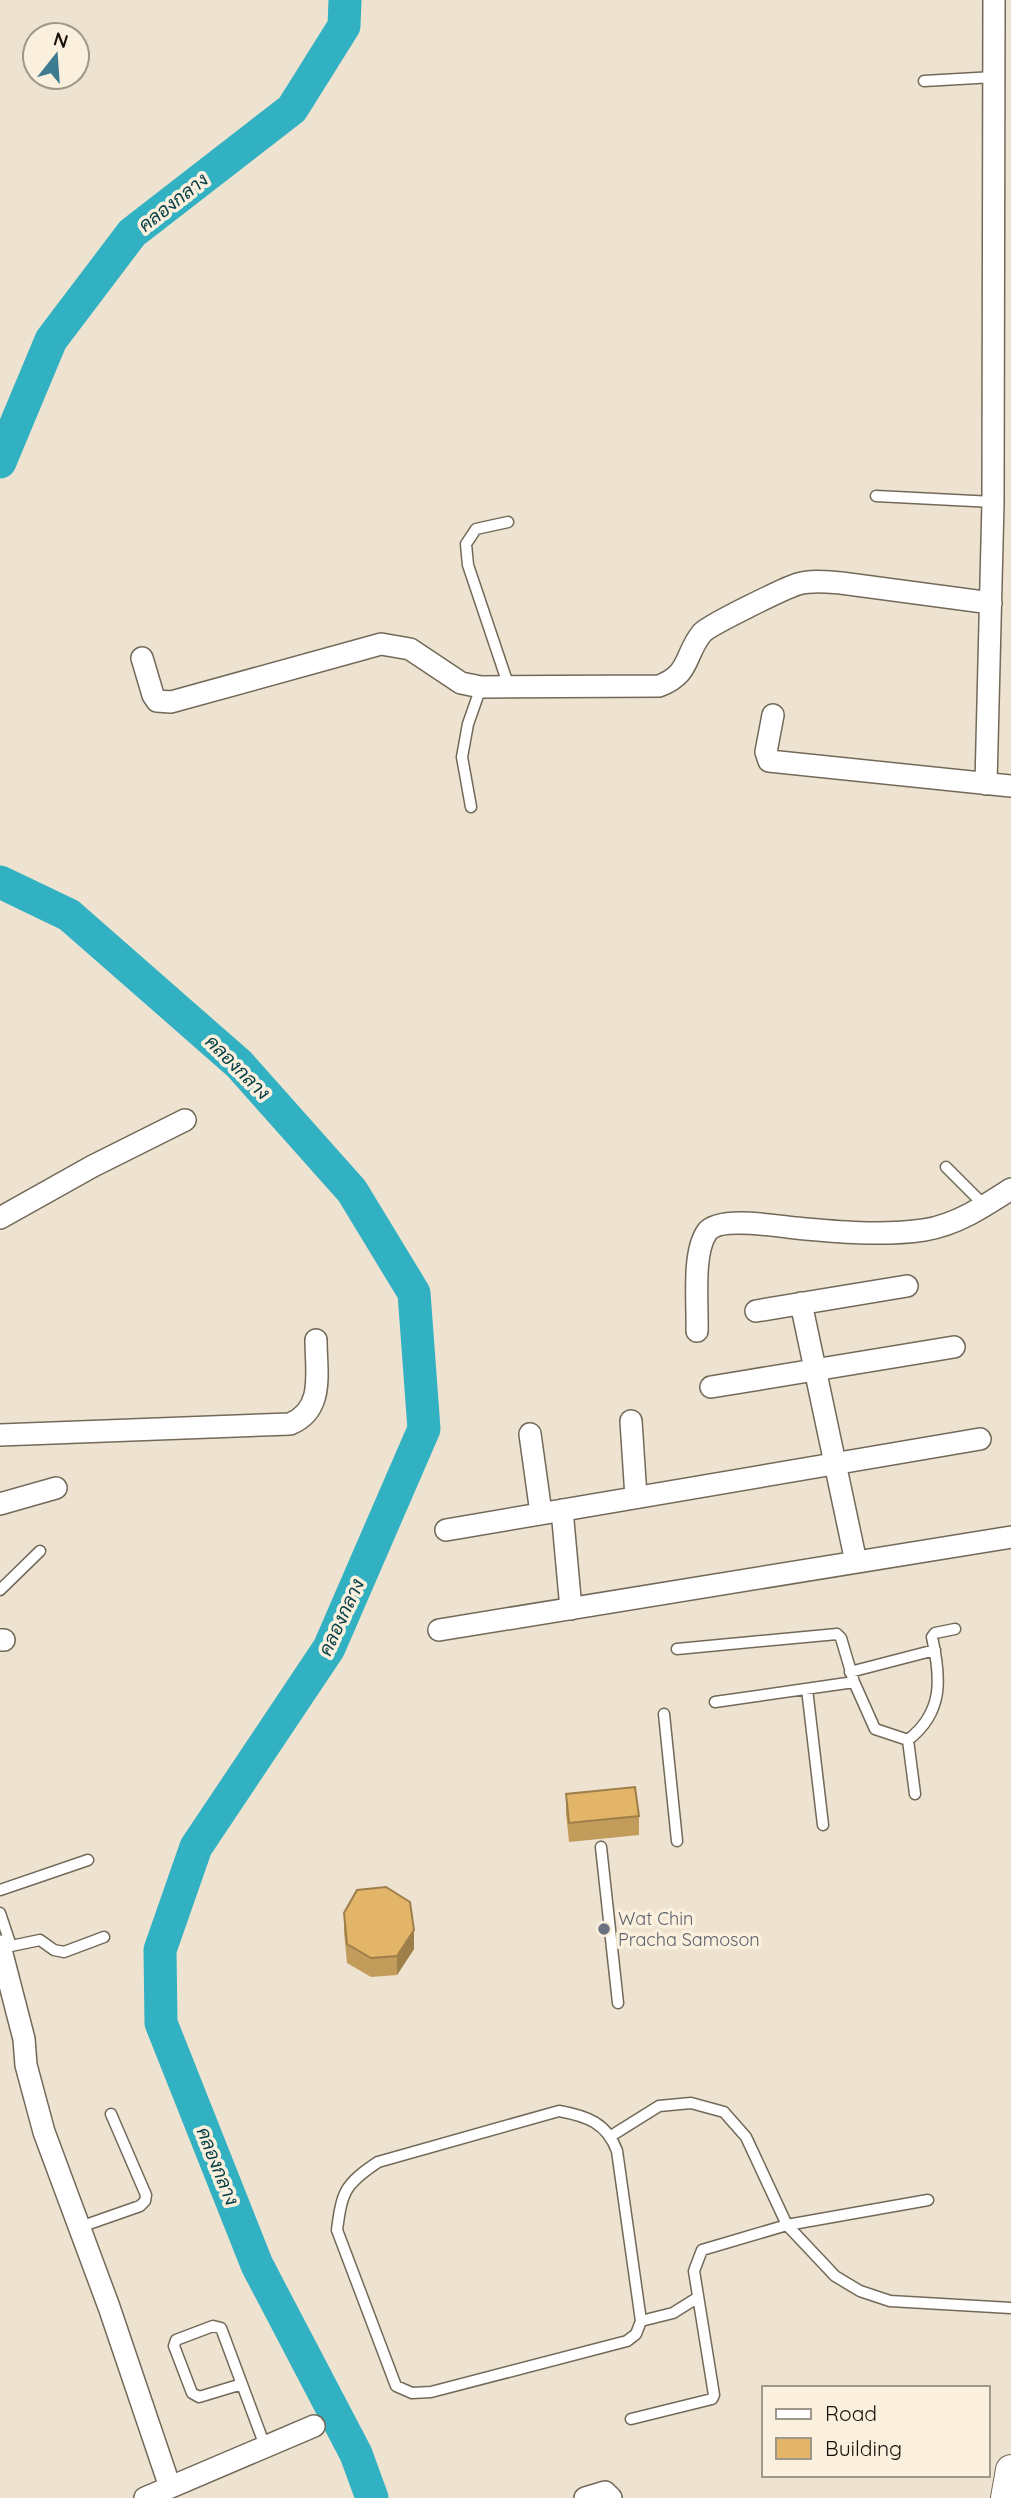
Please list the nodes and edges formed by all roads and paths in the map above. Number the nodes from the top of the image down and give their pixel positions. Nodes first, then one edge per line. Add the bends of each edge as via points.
1 (995, 0) edge
2 (994, 77) junction
3 (924, 81) dead end
4 (876, 496) dead end
5 (993, 502) junction
6 (508, 522) dead end
7 (991, 603) junction
8 (142, 658) dead end
9 (481, 687) junction
10 (509, 687) junction
11 (773, 715) dead end
12 (986, 784) junction
13 (1011, 786) edge
14 (471, 807) dead end
15 (185, 1121) dead end
16 (946, 1167) dead end
17 (1011, 1189) edge
18 (985, 1206) junction
19 (0, 1218) edge
20 (907, 1286) dead end
21 (800, 1303) junction
22 (755, 1311) dead end
23 (697, 1331) dead end
24 (316, 1340) dead end
25 (954, 1347) dead end
26 (814, 1369) junction
27 (710, 1387) dead end
28 (631, 1420) dead end
29 (530, 1434) dead end
30 (0, 1436) edge
31 (979, 1439) dead end
32 (833, 1463) junction
33 (56, 1488) dead end
34 (636, 1497) junction
35 (0, 1504) edge
36 (551, 1512) junction
37 (446, 1530) dead end
38 (1011, 1537) edge
39 (40, 1551) dead end
40 (856, 1562) junction
41 (0, 1590) edge
42 (570, 1609) junction
43 (955, 1629) dead end
44 (439, 1630) dead end
45 (677, 1649) dead end
46 (935, 1650) junction
47 (852, 1677) junction
48 (807, 1689) junction
49 (715, 1702) dead end
50 (664, 1714) dead end
51 (908, 1740) junction
52 (915, 1794) dead end
53 (823, 1825) dead end
54 (677, 1841) dead end
55 (601, 1847) dead end
56 (88, 1860) dead end
57 (0, 1890) edge
58 (0, 1913) edge
59 (104, 1937) dead end
60 (0, 1946) edge
61 (618, 2003) dead end
62 (111, 2114) dead end
63 (611, 2136) junction
64 (928, 2200) dead end
65 (787, 2225) junction
66 (80, 2227) junction
67 (697, 2298) junction
68 (1011, 2308) edge
69 (641, 2321) junction
70 (242, 2384) junction
71 (632, 2419) dead end
72 (314, 2426) dead end
73 (265, 2446) junction
74 (1011, 2470) edge
75 (170, 2487) junction
76 (145, 2498) edge
77 (585, 2498) edge
78 (611, 2498) edge
79 (1006, 2498) edge

1 - 2 street
2 - 3 lane
2 - 5 street
4 - 5 lane
5 - 7 street
6 - 10 lane via 476,528 466,544 468,565
7 - 10 street via 841,583 798,584 702,633 674,680 659,685
7 - 12 street
8 - 9 street via 158,701 171,702 381,644 410,649 461,682
9 - 10 street
9 - 14 lane via 462,757
11 - 12 street via 766,751 769,761
12 - 13 street
15 - 19 street
16 - 18 lane
17 - 18 street
18 - 23 street via 925,1230 838,1232 721,1223 709,1229 699,1247
20 - 21 street
21 - 22 street
21 - 26 street
24 - 30 street via 313,1406 304,1418 290,1424
25 - 26 street
26 - 27 street
26 - 32 street
28 - 34 street
29 - 36 street
31 - 32 street
32 - 34 street
32 - 40 street
33 - 35 street
34 - 36 street
36 - 37 street
36 - 42 street
38 - 40 street
39 - 41 lane
40 - 42 street
42 - 44 street
43 - 46 lane via 935,1633
45 - 47 lane via 837,1634
46 - 47 lane
46 - 51 lane via 938,1694 932,1714
47 - 48 lane
47 - 51 lane via 874,1729
48 - 49 lane
48 - 53 lane
50 - 54 lane
51 - 52 lane
55 - 61 lane
56 - 57 lane
58 - 59 lane via 11,1946 40,1940 64,1952
60 - 66 street via 33,2094
62 - 66 lane via 145,2201
63 - 65 lane via 659,2106 691,2103 724,2112 746,2137
63 - 69 lane via 617,2151
63 - 69 lane via 585,2116 559,2111 378,2162 352,2180 340,2203 337,2230 397,2386 412,2393 627,2342
64 - 65 lane
65 - 67 lane via 702,2250 694,2271
65 - 68 lane via 835,2276 860,2291 890,2301
66 - 75 street
67 - 69 lane via 673,2313
67 - 71 lane via 715,2390 712,2399
70 - 70 lane via 221,2328 213,2326 176,2340 174,2346 192,2393 199,2397
70 - 73 lane
72 - 73 street
73 - 75 street
74 - 79 main road
75 - 76 street
77 - 78 street via 605,2493

